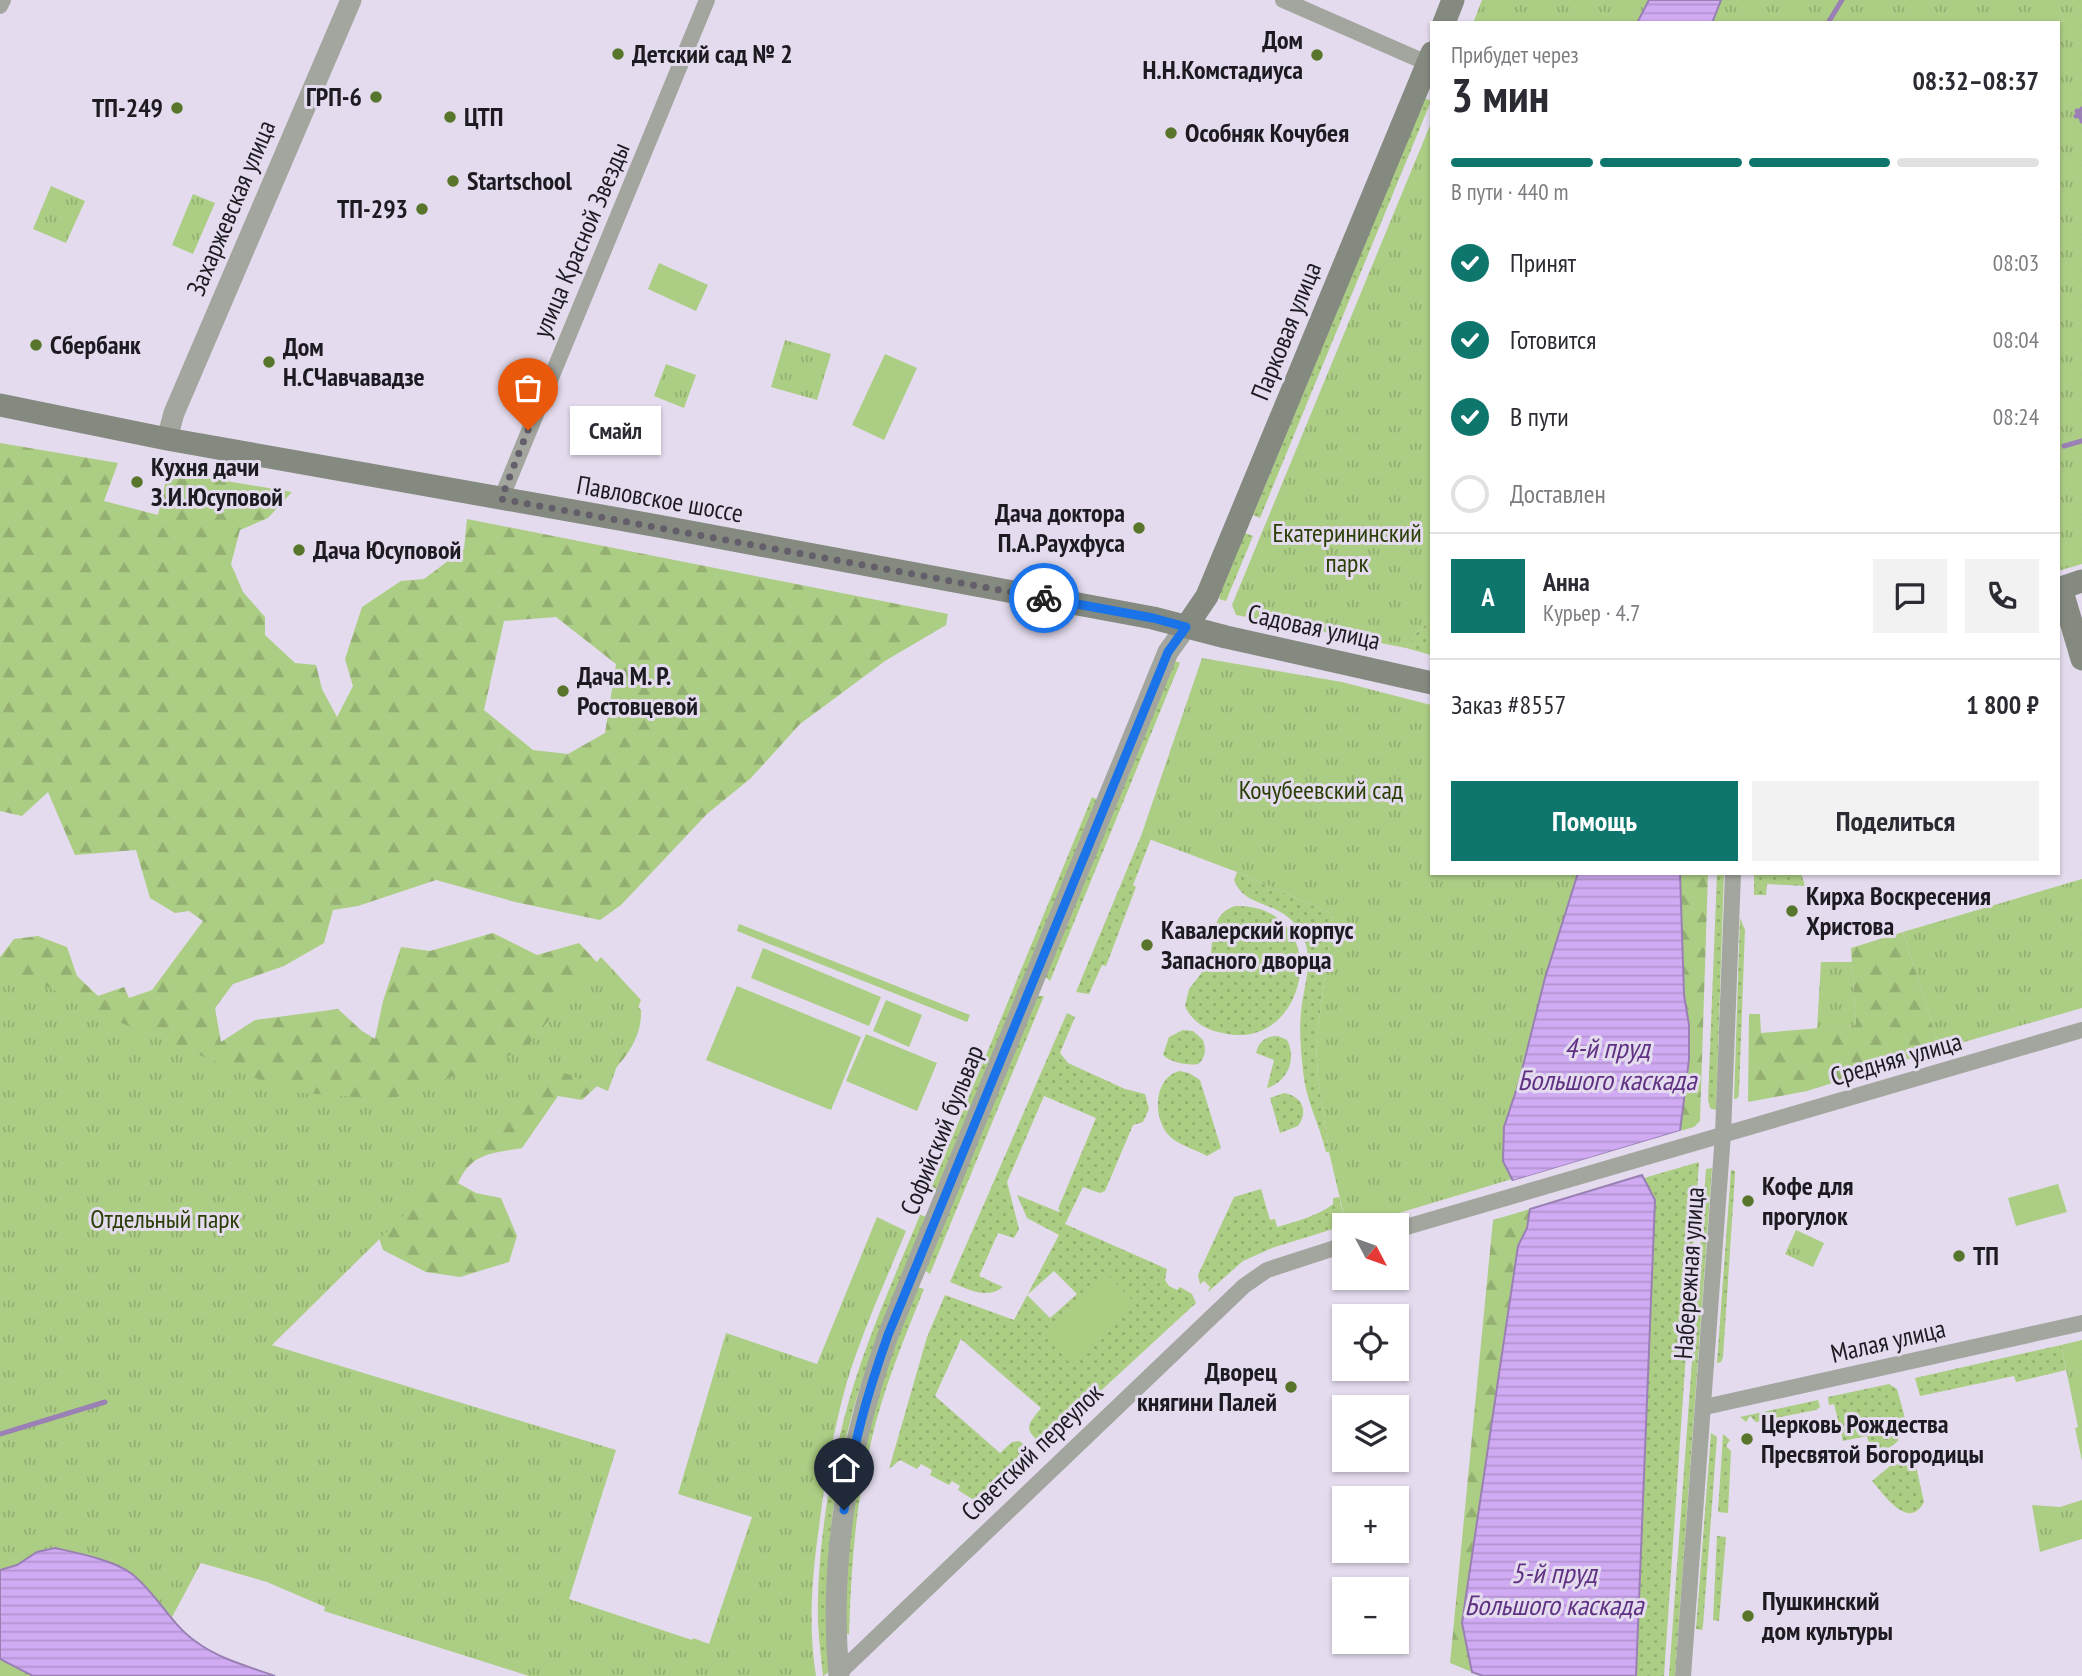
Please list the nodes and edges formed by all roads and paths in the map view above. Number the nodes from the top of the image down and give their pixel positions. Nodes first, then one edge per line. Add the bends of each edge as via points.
1 (3, 0) edge
2 (351, 0) edge
3 (708, 0) edge
4 (1283, 0) edge
5 (1453, 0) edge
6 (0, 6) edge
7 (1445, 21) edge
8 (1429, 58) edge
9 (0, 405) edge
10 (167, 439) junction
11 (501, 499) junction
12 (2067, 586) edge
13 (1186, 627) junction
14 (2082, 659) edge
15 (1430, 683) edge
16 (1733, 875) edge
17 (2082, 1030) edge
18 (1723, 1134) junction
19 (1409, 1226) edge
20 (1332, 1249) edge
21 (2082, 1323) edge
22 (1705, 1407) junction
23 (839, 1675) edge
24 (1683, 1676) edge

1 - 6 street
2 - 10 street, Захаржевская улица via 173,413
3 - 11 street, улица Красной Звезды
4 - 8 street
5 - 7 main road
8 - 13 main road, Парковая улица via 1207,596
9 - 10 main road, Павловское шоссе
10 - 11 main road, Павловское шоссе
11 - 13 main road, Павловское шоссе
12 - 14 main road
13 - 15 main road, Садовая улица
13 - 23 street, Софийский бульвар via 1168,652 869,1390 847,1485 836,1585
16 - 18 street, Набережная улица
17 - 18 street, Средняя улица
18 - 19 street
18 - 22 street, Набережная улица
20 - 23 street, Советский переулок via 1267,1270 1244,1286
21 - 22 street, Малая улица
22 - 24 street, Набережная улица

